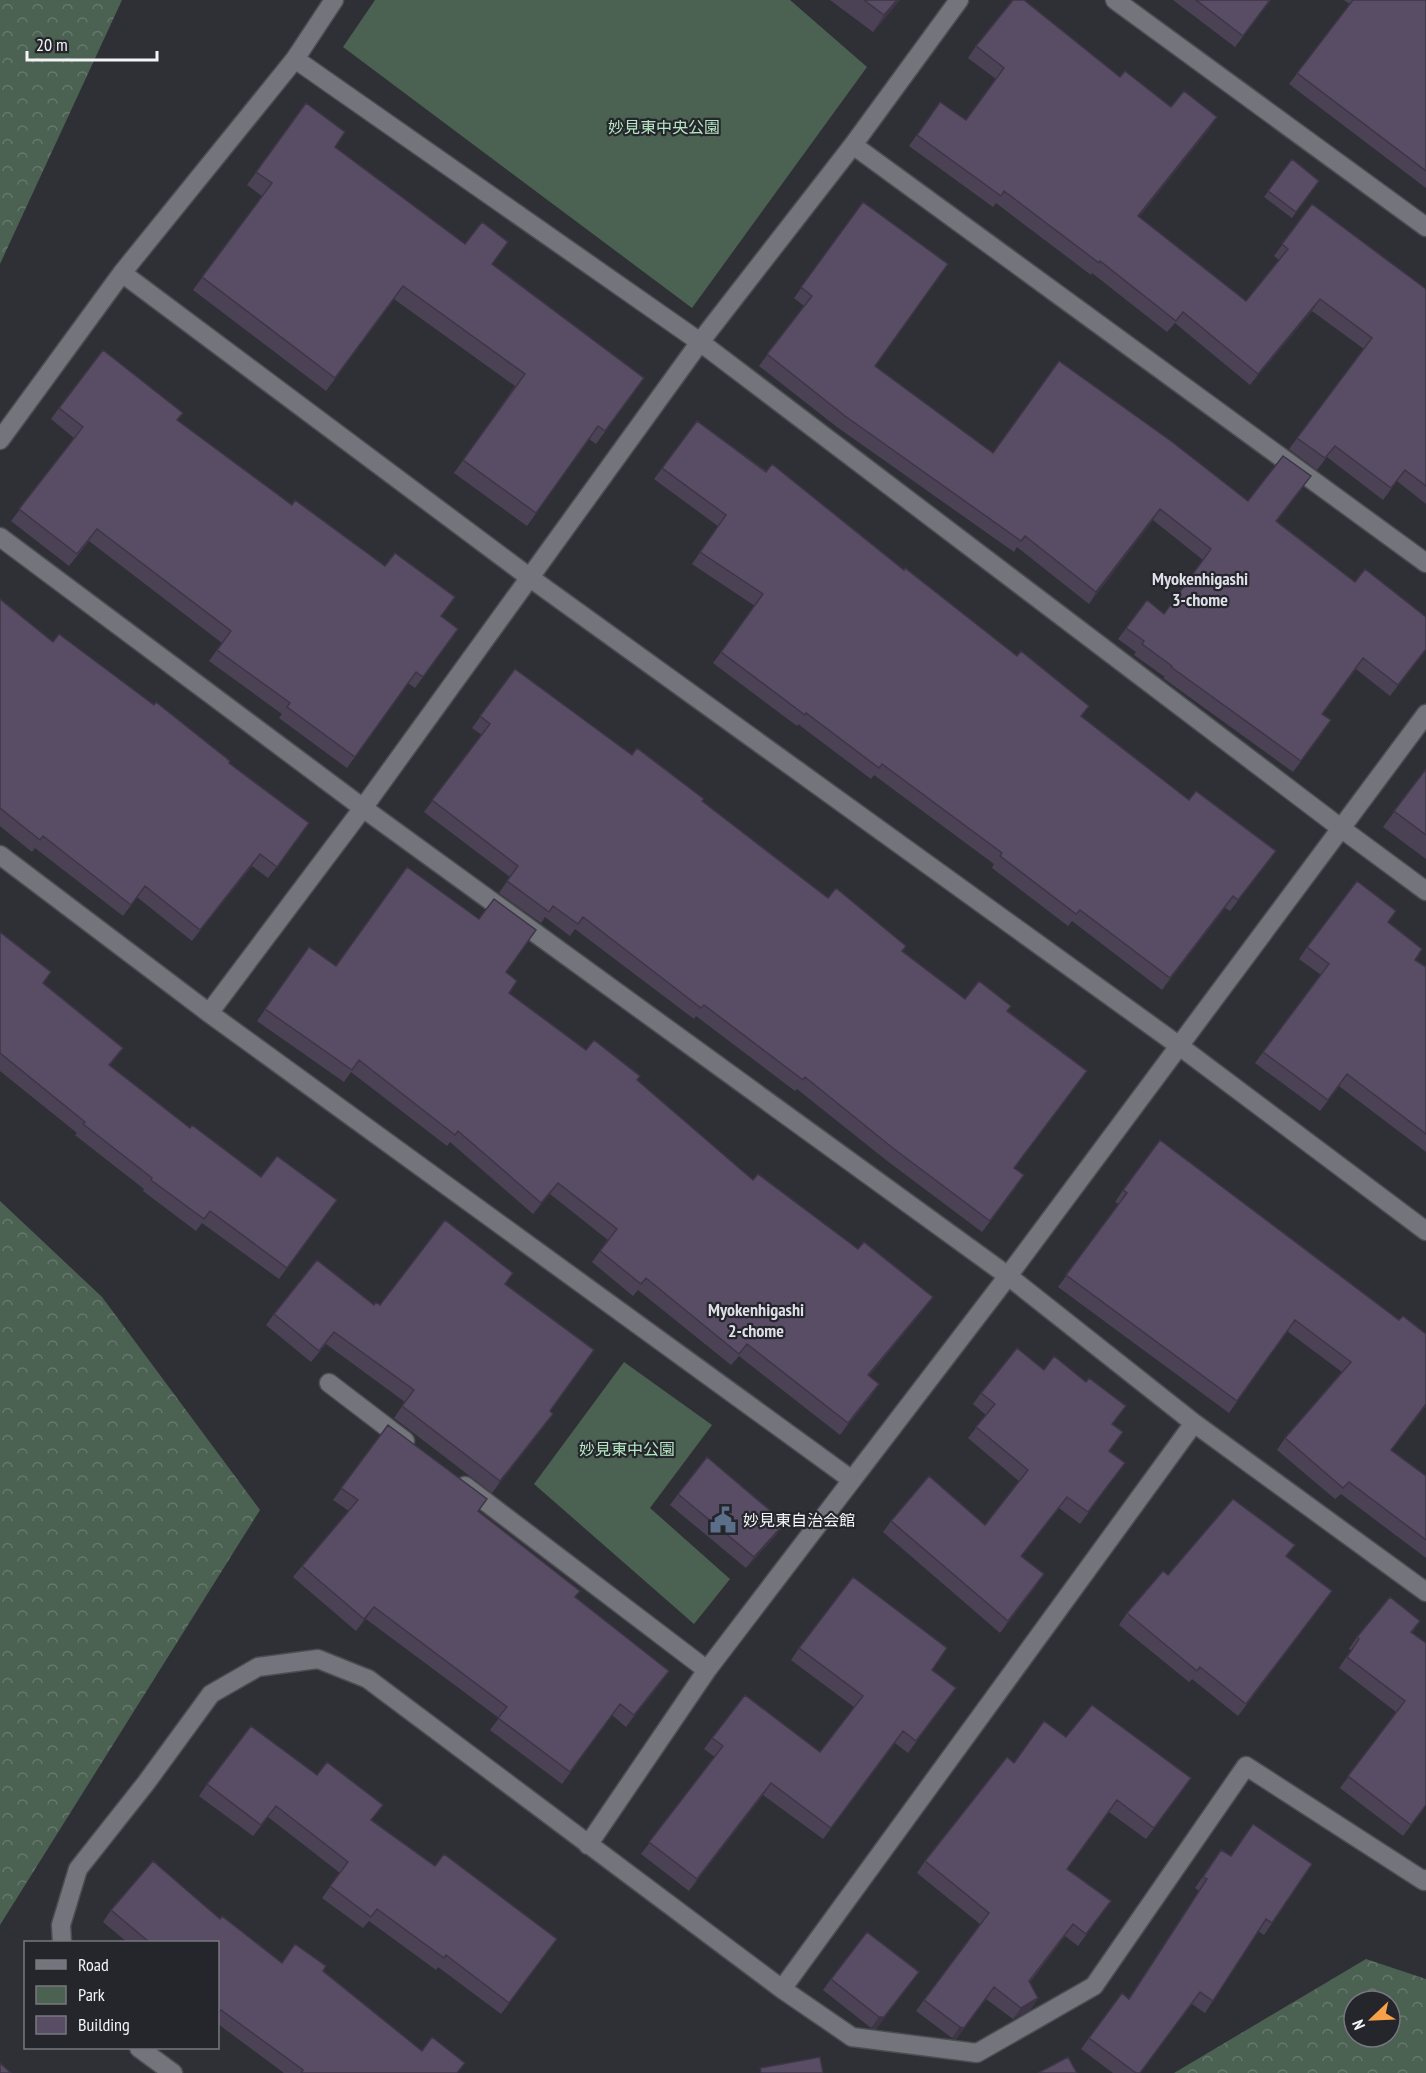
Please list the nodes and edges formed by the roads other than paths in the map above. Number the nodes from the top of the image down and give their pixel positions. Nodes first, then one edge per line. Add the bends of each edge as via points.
1 (334, 0) edge
2 (959, 0) edge
3 (1115, 0) edge
4 (295, 59) junction
5 (853, 145) junction
6 (1426, 227) edge
7 (122, 273) junction
8 (700, 342) junction
9 (0, 440) edge
10 (0, 537) edge
11 (1426, 563) edge
12 (529, 577) junction
13 (1426, 714) edge
14 (363, 808) junction
15 (1342, 829) junction
16 (0, 855) edge
17 (1426, 891) edge
18 (209, 1013) junction
19 (1178, 1045) junction
20 (1426, 1231) edge
21 (1008, 1276) junction
22 (329, 1383) dead end
23 (1194, 1423) junction
24 (423, 1455) edge
25 (452, 1476) edge
26 (852, 1480) junction
27 (1426, 1592) edge
28 (707, 1670) junction
29 (588, 1845) junction
30 (1426, 1879) edge
31 (62, 1941) edge
32 (782, 1989) junction
33 (140, 2049) edge
34 (173, 2073) edge

1 - 4 street
2 - 5 street
3 - 6 street
4 - 7 street
4 - 8 street
5 - 8 street
5 - 11 street
7 - 9 street
7 - 12 street
8 - 12 street
8 - 15 street
10 - 14 street
12 - 14 street
12 - 19 street
13 - 15 street
14 - 18 street
14 - 21 street
15 - 17 street
15 - 19 street
16 - 18 street
18 - 26 street
19 - 20 street
19 - 21 street
21 - 23 street
21 - 26 street
22 - 24 street
23 - 27 street
23 - 32 street
25 - 28 street
26 - 28 street
28 - 29 street
29 - 31 street via 368,1679 318,1659 258,1667 211,1694 78,1869 61,1924
29 - 32 street
30 - 32 street via 1246,1766 1094,1986 977,2054 852,2037
33 - 34 street

